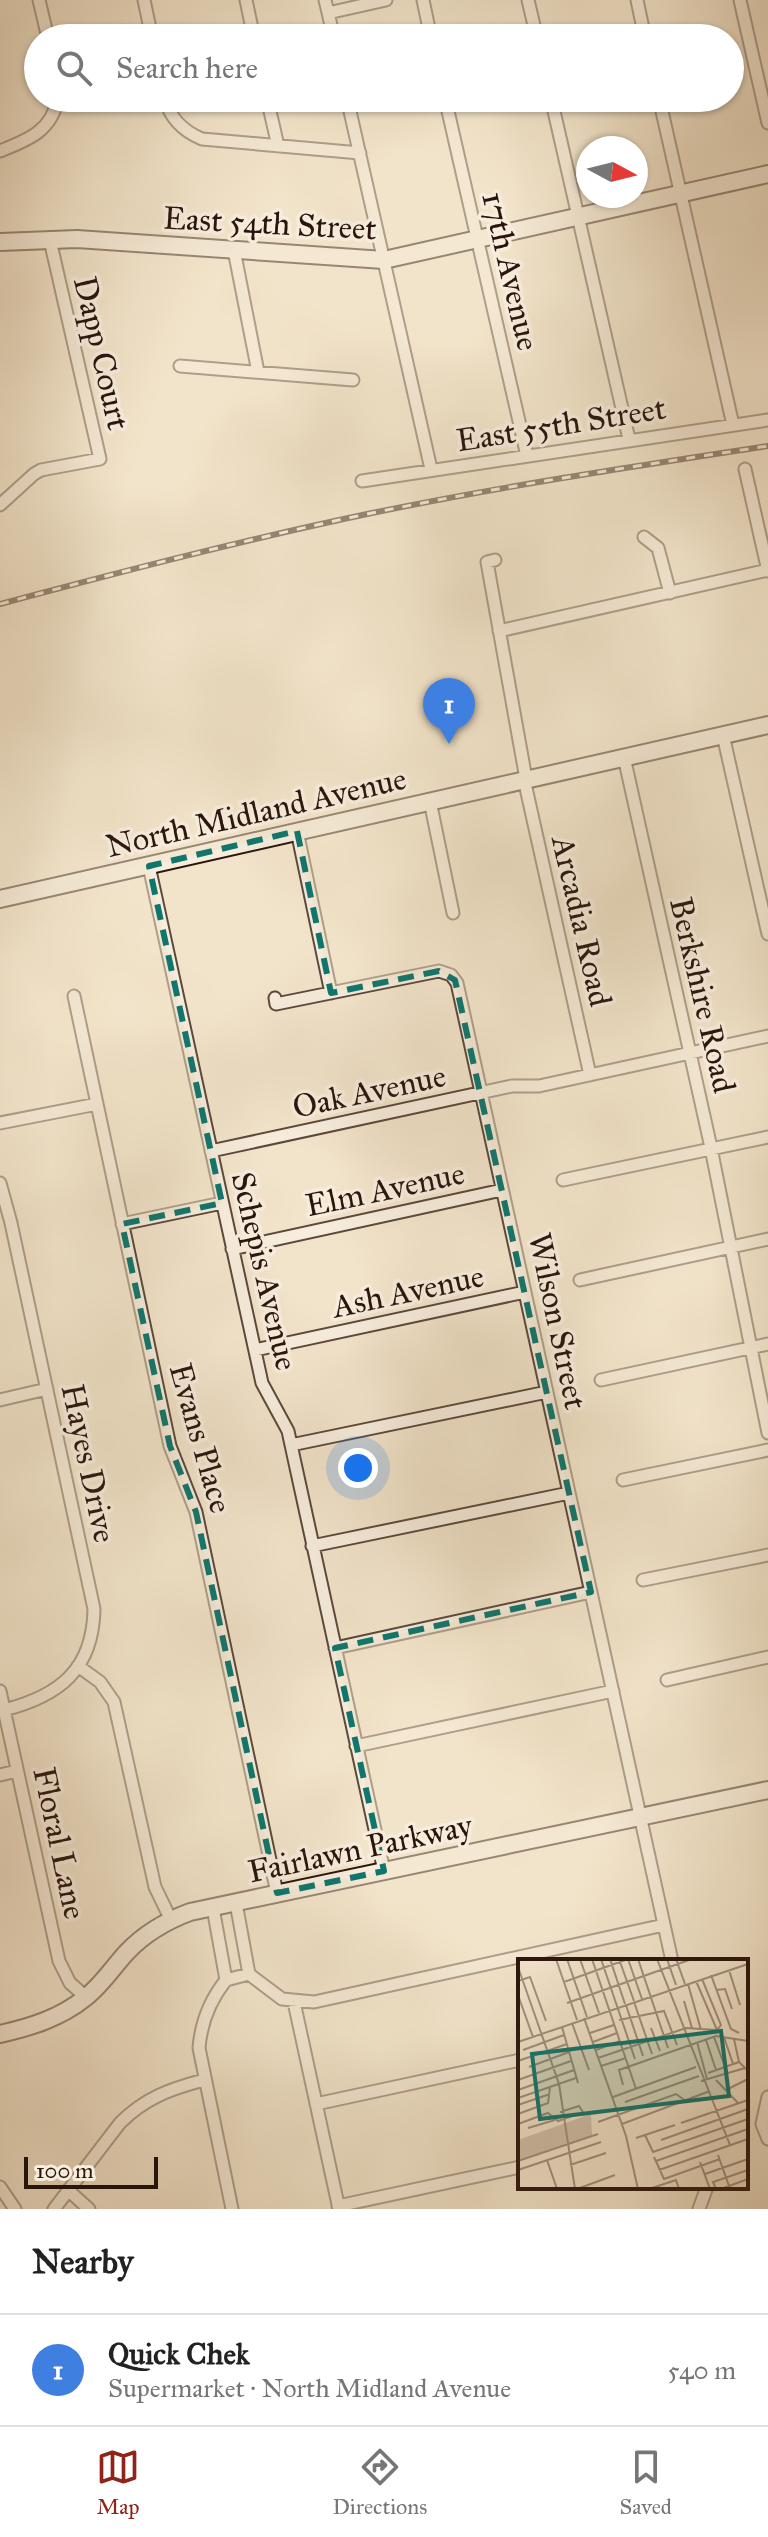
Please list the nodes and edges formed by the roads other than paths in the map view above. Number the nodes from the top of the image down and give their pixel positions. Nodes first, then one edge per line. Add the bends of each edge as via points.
1 (39, 0) edge
2 (144, 0) edge
3 (246, 0) edge
4 (325, 0) edge
5 (386, 0) edge
6 (423, 0) edge
7 (528, 0) edge
8 (637, 0) edge
9 (740, 0) edge
10 (328, 13) junction
11 (45, 24) edge
12 (149, 24) edge
13 (251, 24) edge
14 (331, 24) edge
15 (428, 24) edge
16 (534, 24) edge
17 (642, 24) edge
18 (54, 112) edge
19 (172, 112) edge
20 (270, 112) edge
21 (350, 112) edge
22 (448, 112) edge
23 (554, 112) edge
24 (662, 112) edge
25 (768, 123) edge
26 (278, 146) junction
27 (0, 151) edge
28 (360, 153) junction
29 (768, 174) edge
30 (681, 193) junction
31 (579, 216) junction
32 (478, 239) junction
33 (50, 240) junction
34 (0, 242) edge
35 (234, 250) junction
36 (384, 260) junction
37 (180, 366) dead end
38 (258, 372) junction
39 (353, 380) dead end
40 (768, 420) edge
41 (733, 425) junction
42 (629, 439) junction
43 (527, 456) junction
44 (431, 469) junction
45 (745, 469) dead end
46 (362, 481) dead end
47 (0, 505) edge
48 (644, 537) dead end
49 (495, 560) dead end
50 (768, 570) edge
51 (670, 593) junction
52 (499, 631) junction
53 (768, 725) edge
54 (723, 735) junction
55 (624, 757) junction
56 (525, 779) junction
57 (430, 801) junction
58 (297, 831) junction
59 (149, 866) junction
60 (0, 899) edge
61 (453, 913) dead end
62 (768, 934) edge
63 (331, 993) junction
64 (74, 996) dead end
65 (275, 998) dead end
66 (768, 1036) edge
67 (689, 1053) junction
68 (590, 1075) junction
69 (481, 1093) junction
70 (97, 1104) junction
71 (0, 1123) edge
72 (768, 1137) edge
73 (711, 1150) junction
74 (211, 1151) junction
75 (563, 1180) dead end
76 (0, 1183) edge
77 (502, 1190) junction
78 (222, 1203) junction
79 (122, 1224) junction
80 (768, 1239) edge
81 (731, 1247) junction
82 (232, 1249) junction
83 (580, 1280) dead end
84 (525, 1292) junction
85 (768, 1344) edge
86 (751, 1348) junction
87 (255, 1350) junction
88 (601, 1380) dead end
89 (47, 1389) junction
90 (547, 1392) junction
91 (0, 1400) edge
92 (768, 1433) edge
93 (291, 1445) junction
94 (768, 1450) edge
95 (623, 1480) dead end
96 (569, 1493) junction
97 (312, 1546) junction
98 (768, 1555) edge
99 (643, 1580) dead end
100 (591, 1592) junction
101 (335, 1648) junction
102 (768, 1657) edge
103 (78, 1666) junction
104 (667, 1680) dead end
105 (0, 1691) edge
106 (613, 1691) junction
107 (4, 1710) junction
108 (356, 1746) junction
109 (17, 1771) junction
110 (0, 1775) edge
111 (768, 1790) edge
112 (640, 1817) junction
113 (384, 1871) junction
114 (277, 1893) junction
115 (236, 1903) junction
116 (213, 1908) junction
117 (171, 1920) junction
118 (664, 1925) junction
119 (672, 1959) edge
120 (249, 1974) junction
121 (226, 1980) junction
122 (86, 1997) junction
123 (294, 2002) junction
124 (0, 2034) edge
125 (518, 2060) edge
126 (204, 2080) junction
127 (768, 2097) edge
128 (316, 2104) junction
129 (768, 2139) edge
130 (518, 2167) edge
131 (0, 2187) edge
132 (706, 2189) edge
133 (68, 2190) junction
134 (339, 2207) edge
135 (15, 2209) edge
136 (54, 2209) edge
137 (89, 2209) edge
138 (232, 2209) edge
139 (699, 2209) edge

1 - 11 street
2 - 12 street
3 - 13 street
4 - 10 street
5 - 10 street
6 - 15 street
7 - 16 street
8 - 17 street
9 - 25 street
10 - 14 street
18 - 27 street via 38,134
19 - 26 street via 192,135
20 - 26 street
21 - 28 street
22 - 32 street, 17th Avenue
23 - 31 street
24 - 30 street
26 - 28 street
28 - 36 street
29 - 30 street, East 54th Street
30 - 31 street, East 54th Street
30 - 41 street
31 - 32 street, East 54th Street
31 - 42 street
32 - 36 street, East 54th Street
32 - 43 street, 17th Avenue
33 - 34 street, East 54th Street
33 - 35 street, East 54th Street
33 - 47 street, Dapp Court via 100,459 41,470
35 - 36 street, East 54th Street
35 - 38 street
36 - 44 street
37 - 38 street
38 - 39 street
40 - 41 street, East 55th Street
41 - 42 street, East 55th Street
42 - 43 street, East 55th Street
43 - 44 street, East 55th Street
44 - 46 street, East 55th Street
45 - 50 street
48 - 51 street via 658,548
49 - 52 street, Arcadia Road via 487,562
50 - 51 street
51 - 52 street
52 - 56 street, Arcadia Road
53 - 54 street, North Midland Avenue
54 - 55 street, North Midland Avenue
54 - 62 street
55 - 56 street, North Midland Avenue
55 - 67 street, Berkshire Road
56 - 57 street, North Midland Avenue
56 - 68 street, Arcadia Road
57 - 58 street, North Midland Avenue
57 - 61 street
58 - 59 street, North Midland Avenue
58 - 63 street
59 - 60 street, North Midland Avenue
59 - 74 street, Schepis Avenue
63 - 65 street via 276,1004
63 - 69 street, Wilson Street via 439,971 451,975
64 - 70 street, Evans Place
66 - 67 street, Oak Avenue
67 - 68 street, Oak Avenue
67 - 73 street, Berkshire Road
68 - 69 street, Oak Avenue
69 - 74 street, Oak Avenue
69 - 77 street, Wilson Street
70 - 71 street
70 - 79 street, Evans Place
72 - 73 street
73 - 75 street
73 - 81 street, Berkshire Road
74 - 78 street, Schepis Avenue
76 - 89 street, Hayes Drive
77 - 82 street, Elm Avenue
77 - 84 street, Wilson Street
78 - 79 street
78 - 82 street, Schepis Avenue
79 - 114 street, Evans Place via 170,1446 196,1512
80 - 81 street
81 - 83 street
81 - 86 street, Berkshire Road
82 - 87 street, Schepis Avenue
84 - 87 street, Ash Avenue
84 - 90 street, Wilson Street
85 - 86 street
86 - 88 street
86 - 92 street, Berkshire Road
87 - 93 street, Schepis Avenue via 262,1383
89 - 91 street
89 - 103 street, Hayes Drive via 94,1609 91,1638
90 - 93 street
90 - 96 street, Wilson Street
93 - 97 street, Schepis Avenue
94 - 95 street
96 - 97 street
96 - 100 street, Wilson Street
97 - 101 street, Schepis Avenue
98 - 99 street
100 - 101 street
100 - 106 street, Wilson Street
101 - 108 street, Schepis Avenue
102 - 104 street
103 - 107 street, Hayes Drive via 43,1697
103 - 117 street via 100,1682 114,1702 155,1887
105 - 107 street, Floral Lane
106 - 108 street
106 - 112 street, Wilson Street
107 - 109 street, Floral Lane
108 - 113 street, Schepis Avenue
109 - 110 street
109 - 122 street, Floral Lane via 59,1961 70,1983
111 - 112 street, Fairlawn Parkway
112 - 113 street, Fairlawn Parkway
112 - 118 street, Wilson Street
113 - 114 street, Fairlawn Parkway
114 - 115 street, Fairlawn Parkway
115 - 116 street, Fairlawn Parkway
115 - 120 street
116 - 117 street, Fairlawn Parkway
116 - 121 street
117 - 122 street, Fairlawn Parkway via 141,1939
118 - 119 street, Wilson Street
118 - 123 street via 314,2002
120 - 121 street
120 - 123 street
121 - 126 street via 200,2031
122 - 124 street, Fairlawn Parkway via 42,2023
123 - 128 street
125 - 128 street
126 - 133 street via 160,2093 133,2110
126 - 138 street
127 - 129 street via 762,2115
128 - 134 street
130 - 134 street
131 - 135 street
132 - 139 street
133 - 136 street
133 - 137 street

